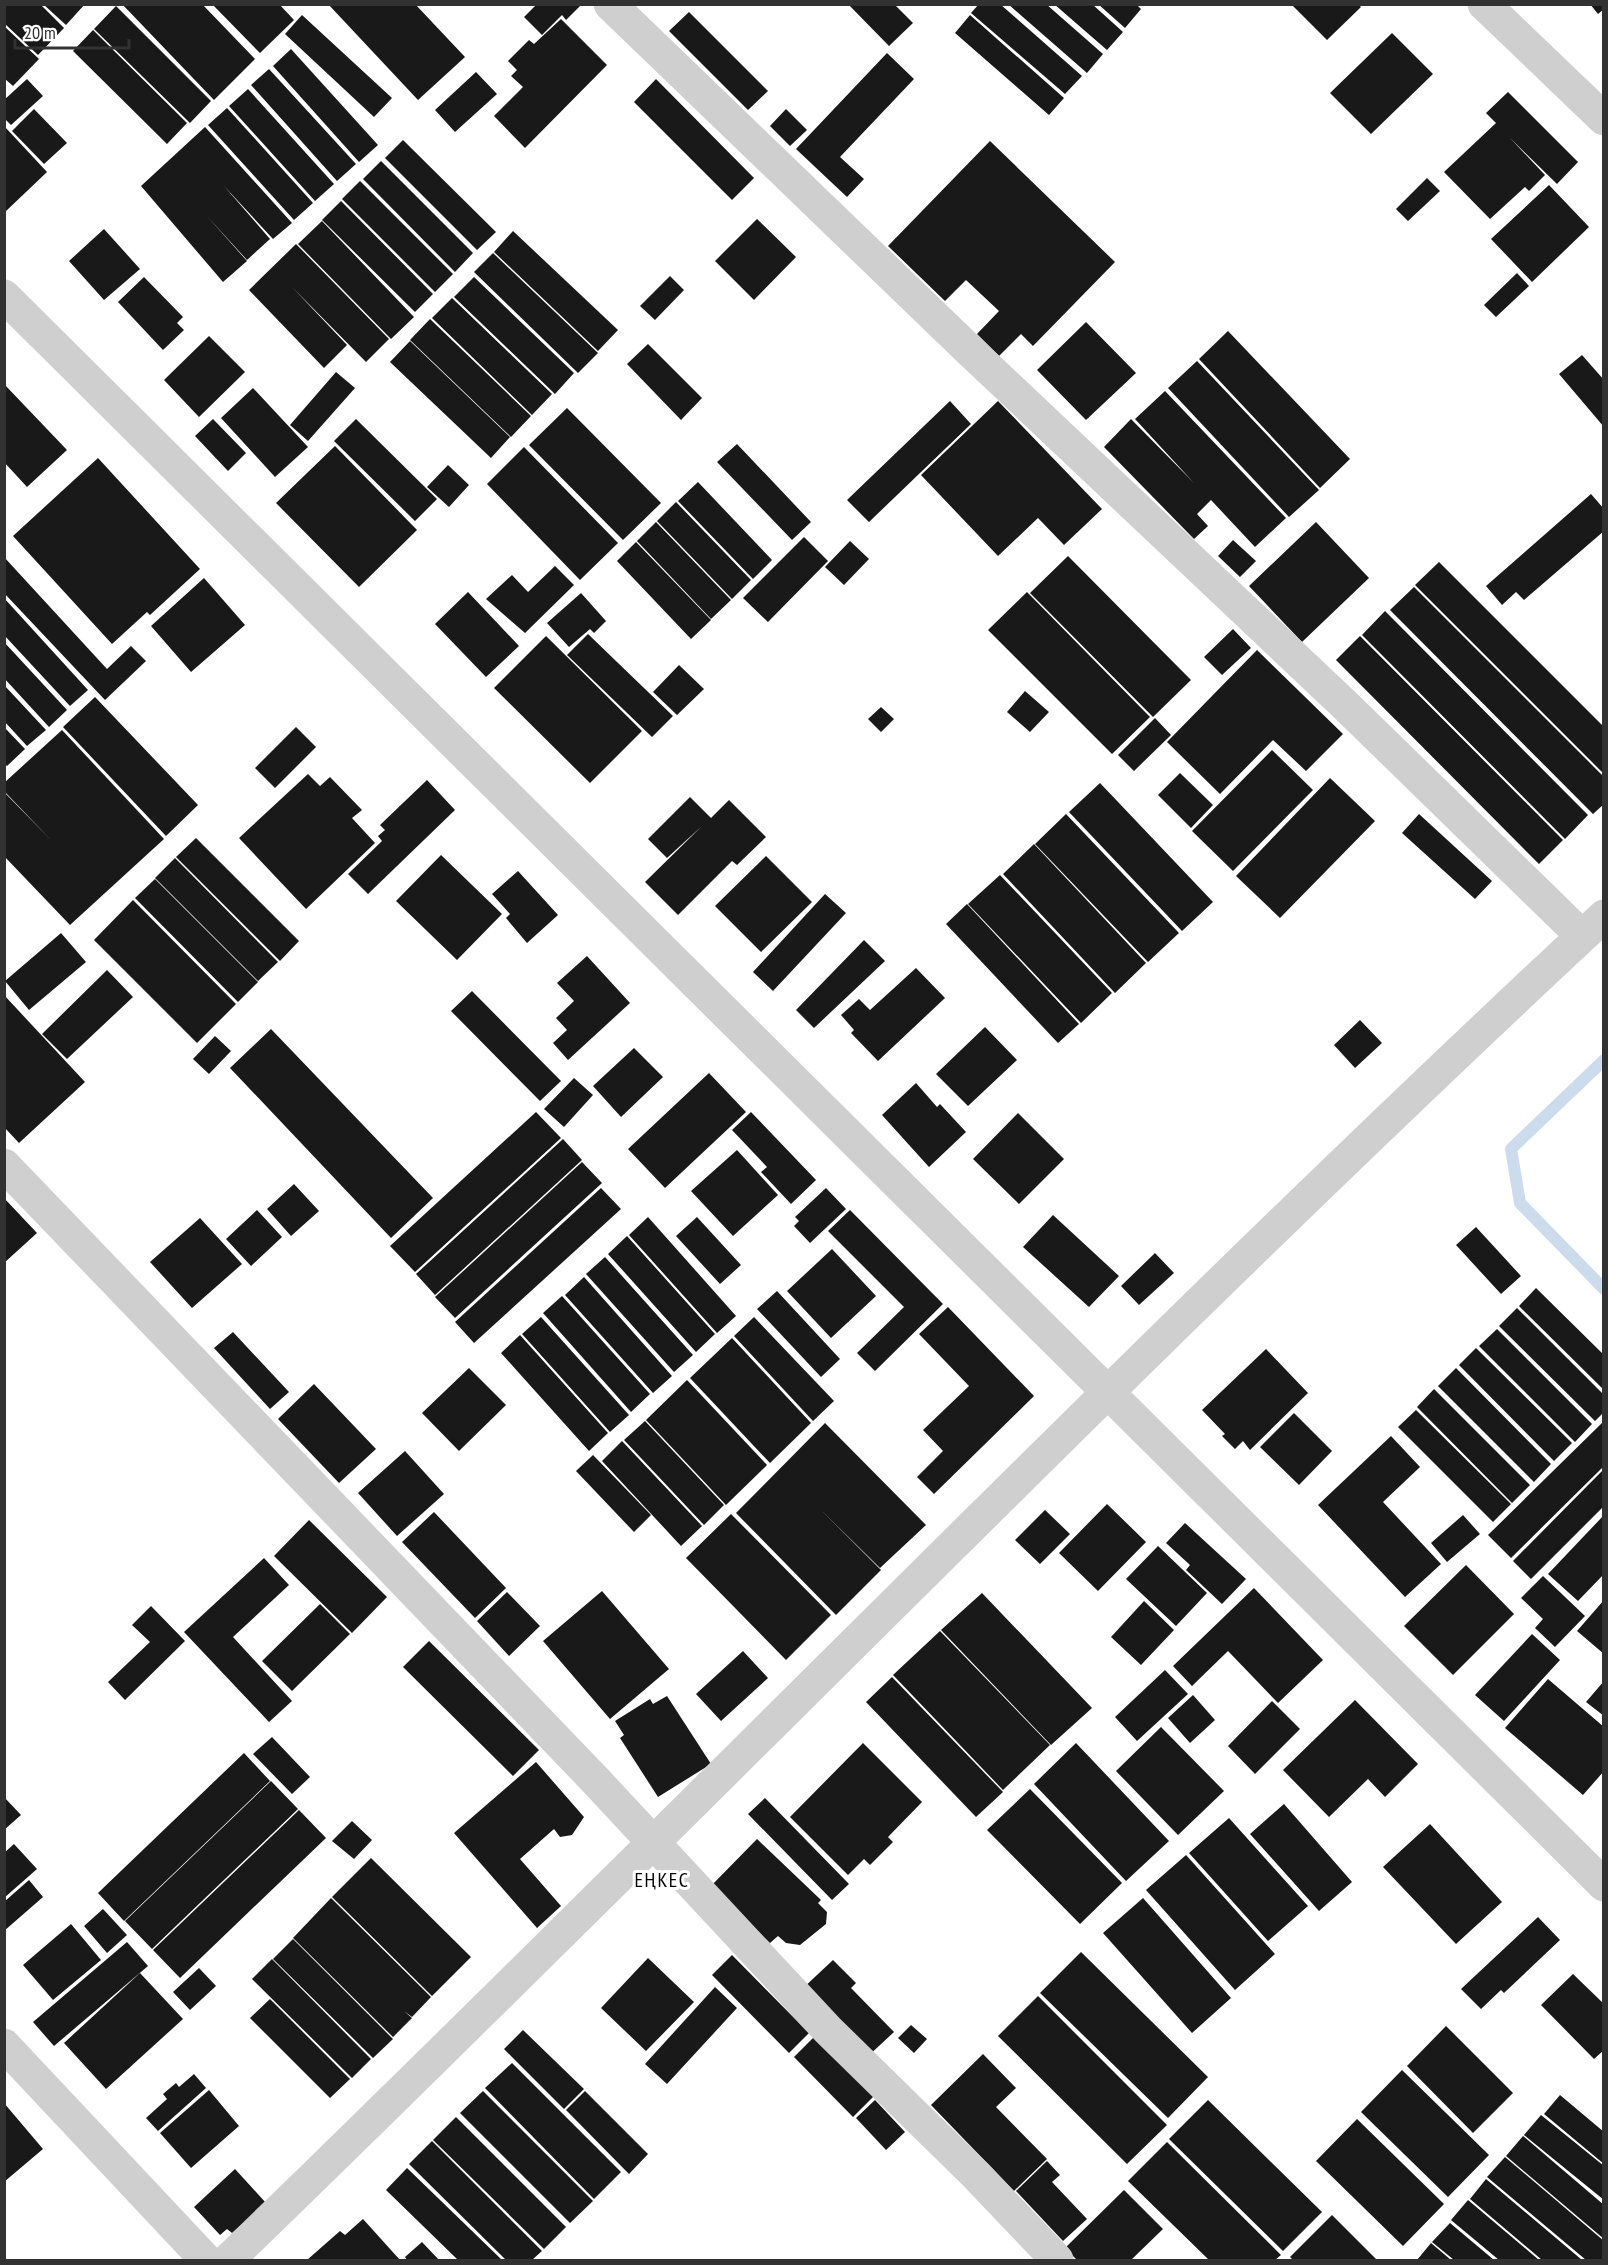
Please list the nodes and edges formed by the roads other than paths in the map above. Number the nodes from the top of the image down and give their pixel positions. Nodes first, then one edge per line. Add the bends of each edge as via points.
1 (610, 4) edge
2 (1484, 4) edge
3 (1604, 119) edge
4 (4, 296) edge
5 (1593, 926) edge
6 (4, 1165) edge
7 (1105, 1393) junction
8 (652, 1842) junction
9 (1604, 1885) edge
10 (4, 2045) edge
11 (206, 2260) edge
12 (228, 2260) edge
13 (1058, 2260) edge

1 - 5 street via 1346,706
2 - 3 street
4 - 7 street
5 - 7 street via 1353,1151
6 - 8 street
7 - 8 street
7 - 9 street
8 - 12 street via 438,2058
8 - 13 street via 828,2030
10 - 11 street

